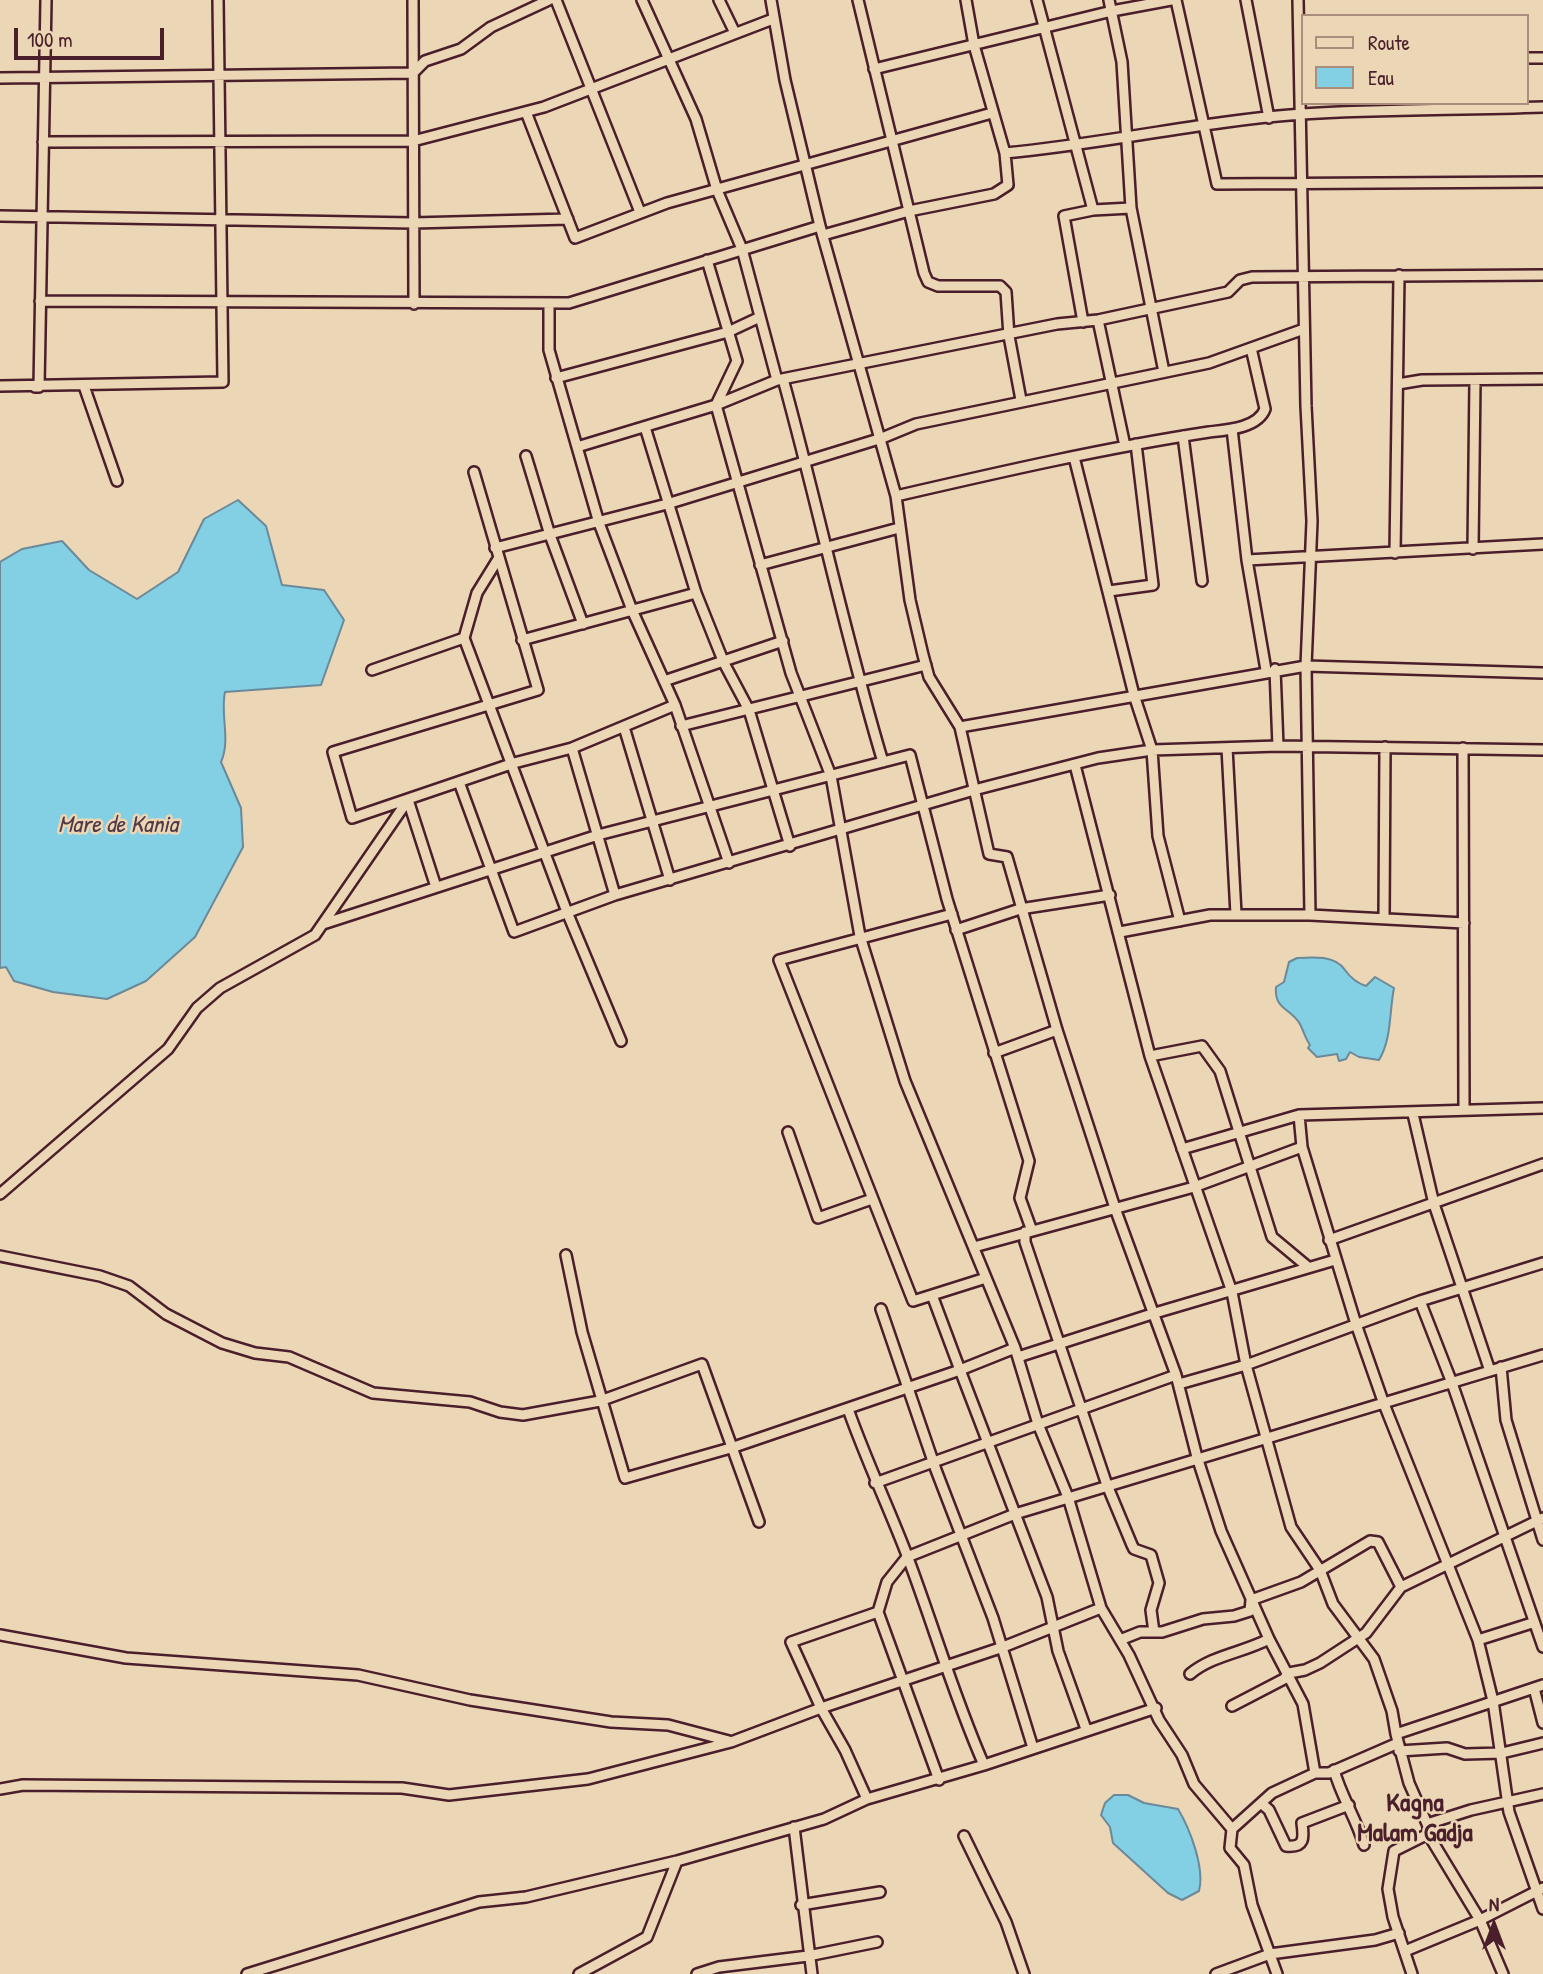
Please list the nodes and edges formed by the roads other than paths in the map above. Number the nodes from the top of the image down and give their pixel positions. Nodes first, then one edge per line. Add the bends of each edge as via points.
1 (46, 0) edge
2 (218, 0) edge
3 (413, 0) edge
4 (550, 0) edge
5 (556, 0) edge
6 (642, 0) edge
7 (719, 0) edge
8 (771, 0) edge
9 (858, 0) edge
10 (966, 0) edge
11 (1037, 0) edge
12 (1109, 0) edge
13 (1173, 0) edge
14 (1246, 0) edge
15 (1298, 0) edge
16 (535, 3) edge
17 (1112, 10) junction
18 (773, 19) junction
19 (1045, 27) junction
20 (735, 33) junction
21 (974, 45) junction
22 (669, 57) junction
23 (1301, 59) edge
24 (874, 69) junction
25 (413, 73) junction
26 (219, 75) junction
27 (44, 77) junction
28 (0, 78) edge
29 (589, 88) junction
30 (1543, 107) edge
31 (526, 112) junction
32 (992, 113) junction
33 (1301, 114) junction
34 (1269, 118) junction
35 (1205, 126) junction
36 (1126, 136) junction
37 (890, 140) junction
38 (413, 141) junction
39 (43, 142) junction
40 (219, 142) junction
41 (1078, 146) junction
42 (1005, 153) junction
43 (805, 163) junction
44 (1543, 182) edge
45 (1301, 183) junction
46 (717, 190) junction
47 (1131, 208) junction
48 (1093, 210) junction
49 (909, 211) junction
50 (640, 212) junction
51 (0, 215) edge
52 (42, 215) junction
53 (568, 219) junction
54 (220, 220) junction
55 (413, 223) junction
56 (821, 230) junction
57 (741, 248) junction
58 (707, 260) junction
59 (1303, 274) junction
60 (1399, 275) junction
61 (1543, 275) edge
62 (40, 301) junction
63 (221, 303) junction
64 (414, 304) junction
65 (549, 304) junction
66 (1151, 308) junction
67 (761, 317) junction
68 (1098, 320) junction
69 (1083, 322) junction
70 (1304, 329) junction
71 (728, 332) junction
72 (1009, 336) junction
73 (1251, 348) junction
74 (860, 365) junction
75 (1164, 372) junction
76 (556, 378) junction
77 (1543, 379) edge
78 (780, 380) junction
79 (1475, 380) junction
80 (1111, 382) junction
81 (1398, 384) junction
82 (0, 386) edge
83 (84, 386) junction
84 (39, 387) junction
85 (0, 393) edge
86 (1021, 400) junction
87 (716, 405) junction
88 (645, 427) junction
89 (1232, 429) junction
90 (1183, 436) junction
91 (882, 438) junction
92 (1136, 444) junction
93 (1125, 446) junction
94 (577, 447) junction
95 (526, 456) dead end
96 (1074, 457) junction
97 (806, 461) junction
98 (474, 472) dead end
99 (117, 481) dead end
100 (735, 483) junction
101 (896, 496) junction
102 (667, 504) junction
103 (599, 523) junction
104 (899, 528) junction
105 (550, 535) junction
106 (1543, 544) edge
107 (495, 548) junction
108 (828, 548) junction
109 (1473, 549) junction
110 (1395, 553) junction
111 (1309, 556) junction
112 (498, 559) junction
113 (1247, 560) junction
114 (760, 565) junction
115 (1202, 581) dead end
116 (1109, 591) junction
117 (696, 593) junction
118 (632, 610) junction
119 (583, 624) junction
120 (464, 638) junction
121 (522, 640) junction
122 (783, 640) junction
123 (724, 663) junction
124 (926, 665) junction
125 (1306, 666) junction
126 (372, 670) dead end
127 (1270, 670) junction
128 (1543, 673) edge
129 (664, 681) junction
130 (859, 682) junction
131 (1134, 695) junction
132 (802, 696) junction
133 (675, 705) junction
134 (491, 706) junction
135 (749, 710) junction
136 (681, 726) junction
137 (624, 727) junction
138 (960, 727) junction
139 (1278, 746) junction
140 (1306, 747) junction
141 (1385, 747) junction
142 (572, 748) junction
143 (1227, 748) junction
144 (1463, 748) junction
145 (1152, 750) junction
146 (1543, 750) edge
147 (883, 762) junction
148 (514, 763) junction
149 (1075, 765) junction
150 (831, 776) junction
151 (459, 782) junction
152 (974, 790) junction
153 (774, 791) junction
154 (408, 800) junction
155 (925, 806) junction
156 (708, 808) junction
157 (652, 821) junction
158 (840, 830) junction
159 (597, 835) junction
160 (790, 846) junction
161 (547, 851) junction
162 (729, 863) junction
163 (493, 869) junction
164 (670, 880) junction
165 (436, 887) junction
166 (615, 895) junction
167 (1110, 895) junction
168 (1020, 909) junction
169 (567, 912) junction
170 (952, 914) junction
171 (1236, 914) junction
172 (1310, 915) junction
173 (1384, 919) junction
174 (1180, 920) junction
175 (1464, 923) junction
176 (323, 924) junction
177 (956, 930) junction
178 (1120, 932) junction
179 (860, 936) junction
180 (1057, 1030) junction
181 (621, 1041) dead end
182 (994, 1053) junction
183 (1150, 1056) junction
184 (1543, 1108) edge
185 (1464, 1111) junction
186 (1412, 1114) junction
187 (1299, 1115) junction
188 (788, 1132) dead end
189 (1237, 1132) junction
190 (1302, 1147) junction
191 (1182, 1149) junction
192 (1543, 1164) edge
193 (1248, 1167) junction
194 (1194, 1187) junction
195 (0, 1194) edge
196 (872, 1199) junction
197 (1434, 1205) junction
198 (1116, 1211) junction
199 (1029, 1232) junction
200 (1329, 1240) junction
201 (974, 1247) junction
202 (566, 1255) dead end
203 (0, 1256) edge
204 (1335, 1260) junction
205 (1543, 1263) edge
206 (1308, 1267) junction
207 (986, 1278) junction
208 (1460, 1289) junction
209 (1232, 1292) junction
210 (932, 1295) junction
211 (1420, 1301) junction
212 (881, 1309) dead end
213 (1155, 1313) junction
214 (1356, 1324) junction
215 (1059, 1345) junction
216 (1016, 1353) junction
217 (1543, 1355) edge
218 (1246, 1365) junction
219 (1502, 1367) junction
220 (960, 1370) junction
221 (1490, 1371) junction
222 (1177, 1379) junction
223 (1452, 1383) junction
224 (910, 1388) junction
225 (600, 1401) junction
226 (1384, 1404) junction
227 (1082, 1406) junction
228 (848, 1409) junction
229 (1038, 1424) junction
230 (1266, 1440) junction
231 (986, 1443) junction
232 (734, 1447) junction
233 (1197, 1457) junction
234 (933, 1462) junction
235 (875, 1483) junction
236 (1107, 1485) junction
237 (1068, 1497) junction
238 (1015, 1514) junction
239 (1539, 1519) edge
240 (759, 1522) dead end
241 (961, 1537) junction
242 (1504, 1538) junction
243 (1543, 1540) edge
244 (907, 1557) junction
245 (1449, 1565) junction
246 (1321, 1570) junction
247 (1401, 1587) junction
248 (1251, 1600) junction
249 (1101, 1608) junction
250 (878, 1612) junction
251 (1532, 1623) junction
252 (1052, 1628) junction
253 (1154, 1632) junction
254 (0, 1635) edge
255 (1358, 1638) junction
256 (1269, 1639) junction
257 (1120, 1640) junction
258 (1478, 1640) junction
259 (1003, 1647) junction
260 (1543, 1647) edge
261 (945, 1667) junction
262 (1289, 1673) junction
263 (1190, 1674) dead end
264 (900, 1679) junction
265 (1539, 1686) edge
266 (1493, 1701) junction
267 (1232, 1706) dead end
268 (1156, 1707) junction
269 (821, 1709) junction
270 (1543, 1723) edge
271 (1086, 1729) junction
272 (731, 1742) junction
273 (1398, 1743) junction
274 (1543, 1743) edge
275 (1033, 1748) junction
276 (1502, 1753) junction
277 (984, 1765) junction
278 (1334, 1770) junction
279 (1315, 1773) junction
280 (939, 1780) junction
281 (0, 1789) edge
282 (1543, 1794) edge
283 (867, 1799) junction
284 (1261, 1803) junction
285 (1508, 1804) junction
286 (1349, 1805) junction
287 (794, 1827) junction
288 (1232, 1829) junction
289 (1428, 1829) junction
290 (964, 1836) dead end
291 (1364, 1844) dead end
292 (677, 1861) junction
293 (1539, 1890) edge
294 (880, 1892) dead end
295 (801, 1905) junction
296 (1543, 1909) edge
297 (1480, 1920) junction
298 (1399, 1933) junction
299 (877, 1942) dead end
300 (1405, 1951) junction
301 (1270, 1954) junction
302 (808, 1956) junction
303 (247, 1974) edge
304 (579, 1974) edge
305 (698, 1974) edge
306 (811, 1974) edge
307 (1024, 1974) edge
308 (1216, 1974) edge
309 (1277, 1974) edge
310 (1412, 1974) edge
311 (1503, 1974) edge

1 - 27 street
2 - 26 street
3 - 25 street
4 - 16 street
5 - 29 street
6 - 22 street
7 - 20 street
8 - 18 street
9 - 24 street
10 - 21 street
11 - 19 street
12 - 17 street
13 - 17 street
13 - 35 street
14 - 34 street
15 - 23 street
16 - 25 street via 461,49 425,61
17 - 19 street
17 - 36 street via 1122,62
18 - 20 street
18 - 43 street
19 - 21 street
19 - 41 street
20 - 22 street
21 - 24 street
21 - 32 street
22 - 29 street
22 - 46 street via 696,119
23 - 33 street
24 - 37 street
25 - 26 street
25 - 38 street
26 - 27 street
26 - 40 street
27 - 28 street
27 - 39 street
29 - 31 street
29 - 50 street
30 - 33 street
31 - 38 street
31 - 53 street
32 - 37 street
32 - 42 street
33 - 34 street
33 - 45 street
34 - 35 street
35 - 36 street
35 - 45 street via 1217,184
36 - 41 street
36 - 47 street
37 - 43 street
37 - 49 street
38 - 40 street
38 - 55 street
39 - 40 street
39 - 52 street
40 - 54 street
41 - 42 street
41 - 48 street
42 - 49 street via 1009,182 1004,189
43 - 46 street
43 - 56 street
44 - 45 street
45 - 59 street
46 - 50 street
46 - 57 street
47 - 48 street
47 - 66 street
48 - 69 street via 1064,216
49 - 56 street
49 - 72 street via 928,282 1000,286 1006,292
50 - 53 street via 575,238
51 - 52 street
52 - 54 street
52 - 62 street
53 - 55 street
54 - 55 street
54 - 63 street
55 - 64 street
56 - 57 street
56 - 74 street
57 - 58 street
57 - 67 street
58 - 65 street via 569,303
58 - 71 street
59 - 60 street
59 - 66 street via 1252,277 1240,280 1228,292
59 - 70 street
60 - 61 street
60 - 81 street
62 - 63 street
62 - 84 street
63 - 64 street
63 - 83 street via 223,382
64 - 65 street
65 - 76 street via 549,349
66 - 68 street
66 - 75 street
67 - 71 street
67 - 78 street
68 - 69 street
68 - 80 street
69 - 72 street
70 - 73 street
70 - 111 street via 1312,521
71 - 76 street
71 - 87 street via 737,361
72 - 74 street
72 - 86 street
73 - 75 street
73 - 89 street via 1265,409 1258,420
74 - 78 street
74 - 91 street
75 - 80 street
76 - 94 street
77 - 79 street
78 - 87 street
78 - 97 street
79 - 81 street
79 - 109 street
80 - 86 street
80 - 93 street
81 - 110 street
82 - 84 street
83 - 84 street
83 - 99 street
84 - 85 street
86 - 91 street via 916,424
87 - 88 street
87 - 100 street
88 - 94 street
88 - 102 street
89 - 90 street
89 - 113 street
90 - 92 street
90 - 115 street
91 - 97 street
91 - 101 street
92 - 93 street
92 - 116 street via 1153,585
93 - 96 street
94 - 103 street
95 - 105 street
96 - 101 street
96 - 116 street
97 - 100 street
97 - 108 street
98 - 107 street
100 - 102 street
100 - 114 street
101 - 104 street
102 - 103 street
102 - 117 street
103 - 105 street
103 - 118 street
104 - 108 street
104 - 124 street
105 - 107 street
105 - 119 street
106 - 109 street
107 - 112 street
108 - 114 street
108 - 130 street
109 - 110 street
110 - 111 street
111 - 113 street
111 - 125 street
112 - 120 street via 477,593
112 - 121 street
113 - 127 street
114 - 122 street
116 - 131 street
117 - 118 street
117 - 123 street
118 - 119 street
118 - 129 street
119 - 121 street
120 - 126 street
120 - 134 street
121 - 134 street via 538,690
122 - 123 street
122 - 132 street
123 - 129 street
123 - 135 street
124 - 130 street
124 - 138 street
125 - 127 street
125 - 128 street
125 - 140 street
127 - 131 street
127 - 139 street
129 - 133 street
130 - 132 street
130 - 147 street
131 - 138 street
131 - 145 street
132 - 135 street
132 - 150 street
133 - 136 street
133 - 137 street
134 - 148 street
134 - 154 street via 333,752 352,818
135 - 136 street
135 - 153 street
136 - 156 street
137 - 142 street
137 - 157 street
138 - 152 street
139 - 140 street
139 - 143 street
140 - 141 street
140 - 172 street
141 - 144 street
141 - 173 street
142 - 148 street
142 - 159 street
143 - 145 street
143 - 171 street
144 - 146 street
144 - 175 street
145 - 149 street
145 - 174 street via 1158,836
147 - 150 street
147 - 155 street via 910,755
148 - 151 street
148 - 161 street
149 - 152 street
149 - 167 street
150 - 153 street
150 - 158 street
151 - 154 street
151 - 163 street
152 - 155 street
152 - 168 street via 989,853 1007,857
153 - 156 street
153 - 160 street
154 - 165 street
154 - 176 street
155 - 158 street
155 - 170 street
156 - 157 street
156 - 162 street
157 - 159 street
157 - 164 street
158 - 160 street
158 - 179 street
159 - 161 street
159 - 166 street
160 - 162 street
161 - 163 street
161 - 169 street
162 - 164 street
163 - 165 street
163 - 169 street via 514,932
164 - 166 street
165 - 176 street
166 - 169 street
167 - 168 street
167 - 178 street
168 - 177 street
168 - 180 street
169 - 181 street
170 - 177 street
170 - 179 street
171 - 172 street
171 - 174 street
172 - 173 street
173 - 175 street
174 - 178 street
175 - 185 street
176 - 195 street via 314,935 220,988 197,1008 168,1049
177 - 182 street
178 - 183 street
179 - 196 street via 779,960
179 - 201 street via 905,1081
180 - 182 street
180 - 198 street
182 - 199 street via 1029,1161 1020,1198
183 - 189 street via 1202,1046 1220,1071
183 - 191 street
184 - 185 street
185 - 186 street
186 - 187 street
186 - 197 street
187 - 189 street
187 - 190 street
188 - 196 street via 818,1218
189 - 191 street
189 - 193 street
190 - 193 street
190 - 200 street
191 - 194 street
192 - 197 street
193 - 194 street
193 - 206 street via 1272,1237
194 - 198 street
194 - 209 street
196 - 210 street via 913,1301
197 - 200 street
197 - 208 street
198 - 199 street
198 - 213 street
199 - 201 street
199 - 215 street via 1025,1242
200 - 204 street
201 - 207 street
202 - 225 street
203 - 225 street via 129,1286 166,1314 222,1343 289,1357 373,1393 470,1402 523,1415
204 - 206 street
204 - 214 street
205 - 208 street
206 - 209 street
207 - 210 street
207 - 216 street
208 - 211 street
208 - 221 street
209 - 213 street
209 - 218 street
210 - 220 street
211 - 214 street
211 - 223 street
212 - 224 street
213 - 215 street
213 - 222 street
214 - 218 street
214 - 226 street
215 - 216 street
215 - 227 street
216 - 220 street
216 - 229 street
217 - 219 street
218 - 222 street
218 - 230 street
219 - 221 street
219 - 239 street via 1506,1420
220 - 224 street
220 - 231 street
221 - 223 street
222 - 227 street
222 - 233 street
223 - 226 street
223 - 242 street
224 - 228 street
224 - 234 street
225 - 232 street via 625,1478
225 - 232 street via 702,1364
226 - 230 street
226 - 245 street
227 - 229 street
227 - 236 street
228 - 232 street
228 - 235 street
229 - 231 street
229 - 237 street
230 - 233 street
230 - 246 street via 1291,1527
231 - 234 street
231 - 238 street
232 - 240 street
233 - 236 street
233 - 248 street via 1221,1531
234 - 235 street
234 - 241 street
235 - 244 street
236 - 237 street
236 - 253 street via 1134,1549 1151,1555 1158,1573 1151,1610
237 - 238 street
237 - 249 street
238 - 241 street
238 - 252 street via 1047,1597
239 - 242 street
239 - 243 street
241 - 244 street
241 - 259 street
242 - 245 street
242 - 251 street
244 - 250 street via 887,1582
244 - 261 street
245 - 247 street
245 - 258 street
246 - 247 street via 1376,1540
246 - 248 street
246 - 255 street via 1333,1604
247 - 255 street via 1377,1621
248 - 253 street via 1250,1611 1244,1614
248 - 256 street
249 - 252 street
249 - 257 street
250 - 264 street
250 - 269 street via 791,1642
251 - 258 street
251 - 260 street
252 - 259 street
252 - 271 street
253 - 257 street
254 - 272 street via 126,1658 358,1675 470,1700 611,1722 668,1725
255 - 262 street via 1305,1670
255 - 273 street via 1374,1659
256 - 262 street
256 - 263 street via 1243,1652 1212,1659
257 - 268 street
258 - 266 street
259 - 261 street
259 - 275 street
261 - 264 street
261 - 277 street
262 - 267 street
262 - 279 street via 1309,1722
264 - 269 street
264 - 280 street
265 - 266 street
265 - 270 street
266 - 273 street
266 - 276 street
268 - 271 street
268 - 288 street via 1194,1784
269 - 272 street
269 - 283 street
271 - 275 street
272 - 281 street via 588,1779 449,1794 402,1788 23,1785
273 - 276 street via 1465,1754
273 - 278 street
273 - 289 street
274 - 276 street
275 - 277 street
276 - 285 street
277 - 280 street
278 - 279 street
278 - 286 street
279 - 284 street
280 - 283 street
282 - 285 street
283 - 287 street
284 - 286 street via 1286,1846 1296,1847 1305,1834 1302,1822
284 - 288 street
285 - 289 street via 1471,1810
285 - 293 street
286 - 291 street
287 - 292 street
287 - 295 street
288 - 301 street via 1230,1848 1244,1865 1252,1905
289 - 297 street
289 - 298 street via 1394,1851 1388,1889
290 - 307 street via 1006,1922
292 - 303 street via 526,1897 479,1902
292 - 304 street via 647,1937
293 - 296 street
293 - 297 street
294 - 295 street
295 - 302 street
297 - 300 street
297 - 311 street
298 - 300 street
298 - 301 street
299 - 302 street
300 - 310 street
301 - 308 street
301 - 309 street
302 - 305 street via 719,1967
302 - 306 street

